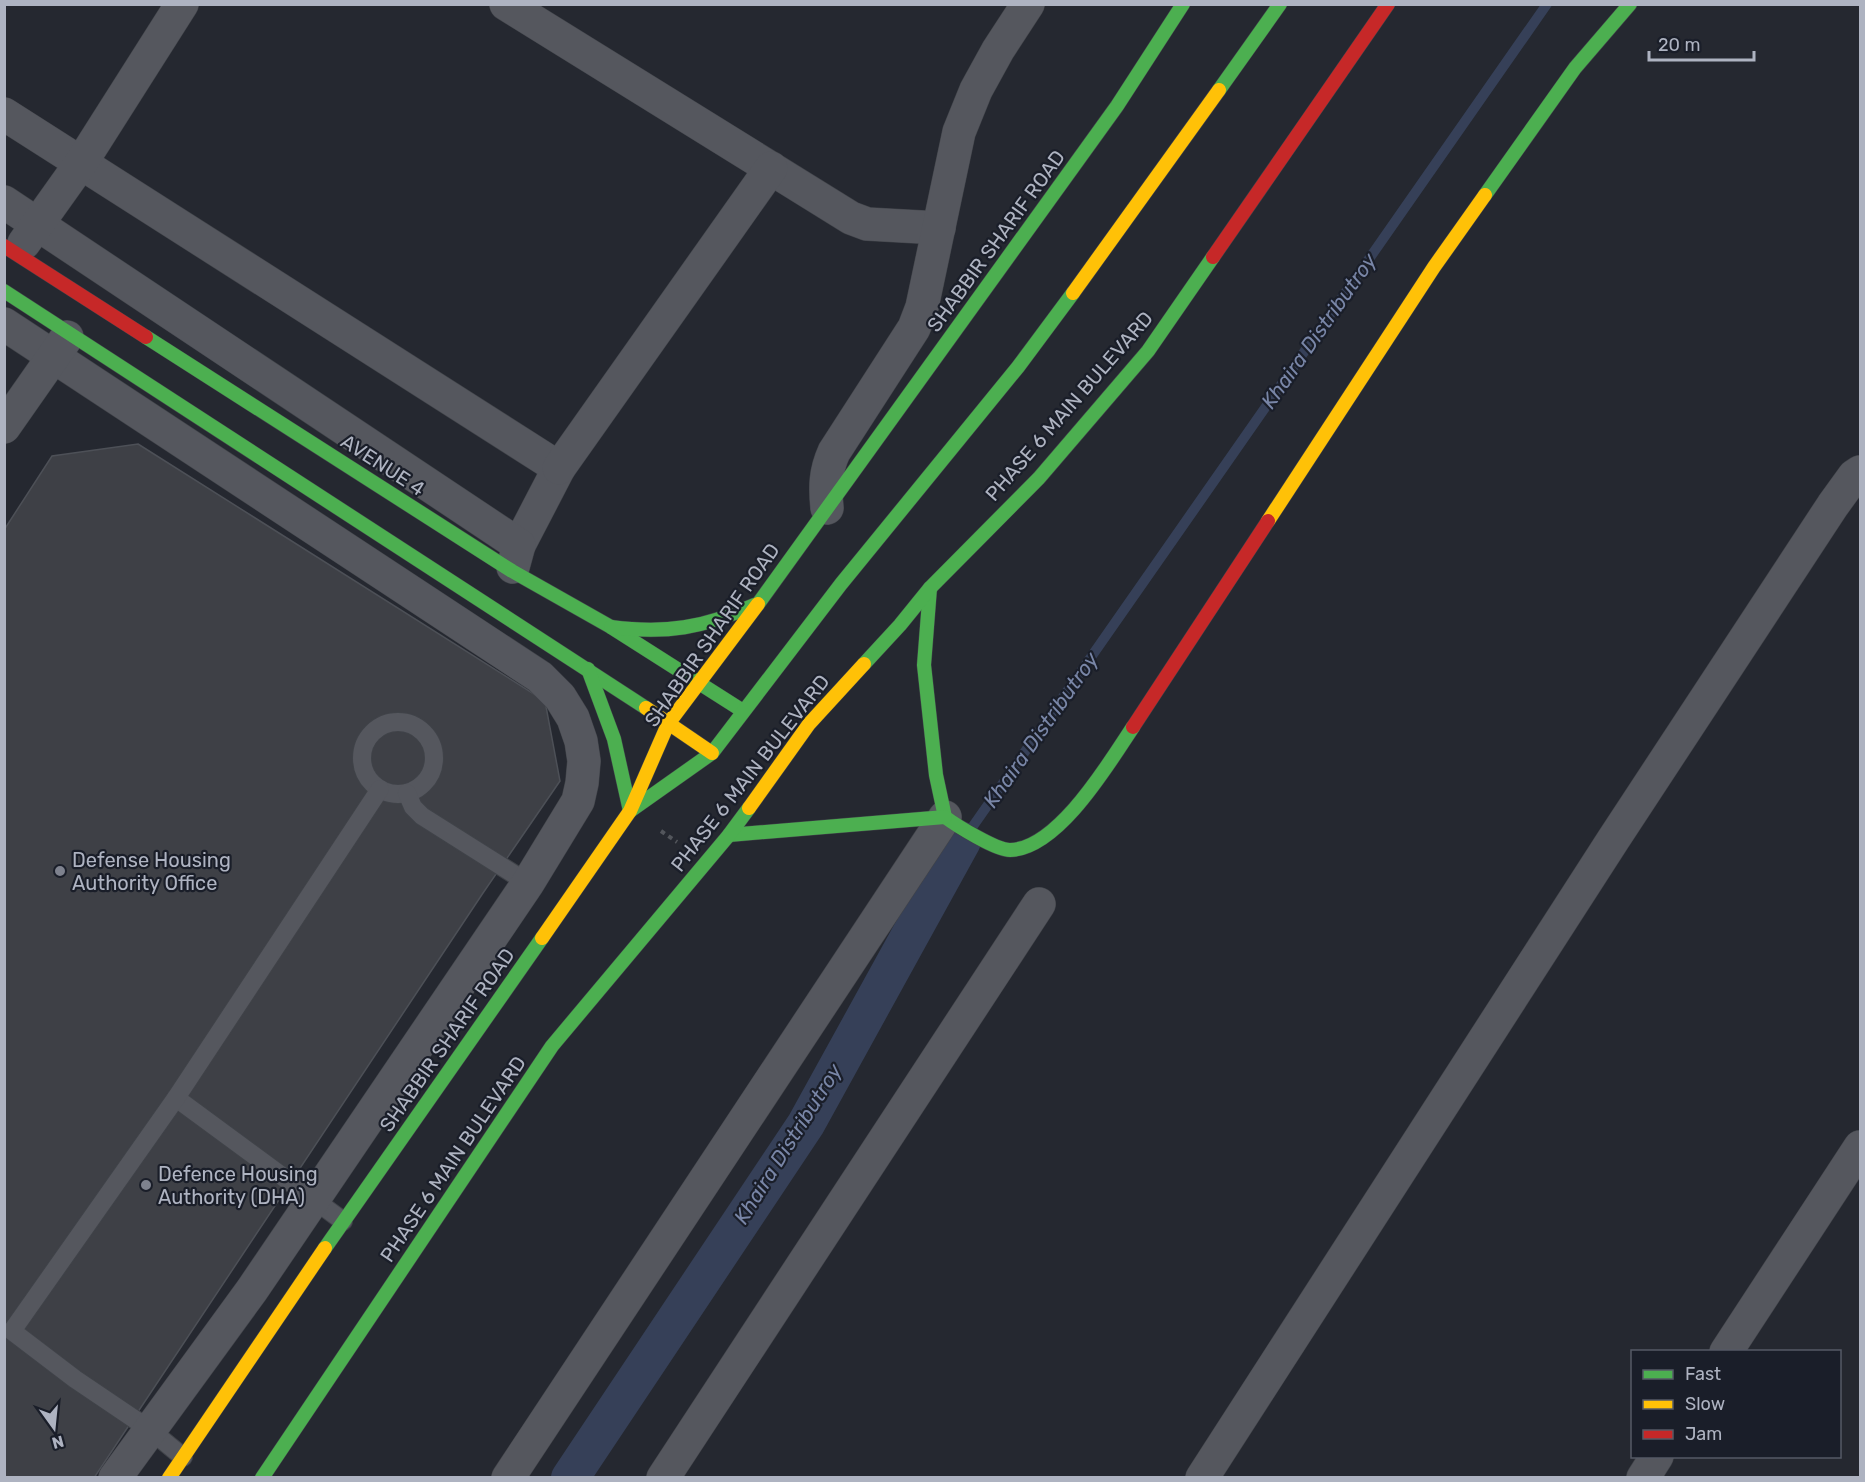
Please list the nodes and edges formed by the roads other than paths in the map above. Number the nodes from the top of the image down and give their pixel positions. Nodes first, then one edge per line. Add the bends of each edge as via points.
1 (182, 4) edge
2 (506, 4) edge
3 (1028, 4) edge
4 (1183, 4) edge
5 (1280, 4) edge
6 (1388, 4) edge
7 (1630, 4) edge
8 (4, 114) edge
9 (81, 163) junction
10 (771, 168) junction
11 (4, 202) edge
12 (37, 224) junction
13 (939, 228) junction
14 (10, 250) edge
15 (4, 291) edge
16 (4, 324) edge
17 (62, 345) junction
18 (4, 427) edge
19 (559, 468) junction
20 (1860, 472) edge
21 (827, 508) junction
22 (515, 558) junction
23 (930, 588) junction
24 (759, 602) junction
25 (611, 627) junction
26 (588, 669) junction
27 (699, 682) junction
28 (743, 711) junction
29 (668, 724) junction
30 (712, 753) junction
31 (380, 789) junction
32 (407, 793) junction
33 (630, 811) junction
34 (953, 823) junction
35 (729, 835) junction
36 (528, 883) junction
37 (1039, 904) dead end
38 (176, 1098) junction
39 (1860, 1147) edge
40 (313, 1199) junction
41 (343, 1221) junction
42 (1727, 1350) edge
43 (149, 1430) junction
44 (183, 1457) junction
45 (1656, 1458) edge
46 (115, 1478) edge
47 (169, 1478) edge
48 (262, 1478) edge
49 (508, 1478) edge
50 (663, 1478) edge
51 (1202, 1478) edge
52 (1643, 1478) edge

1 - 9 street
2 - 10 street
3 - 13 street via 976,90 959,132
4 - 21 main road, SHABBIR SHARIF ROAD via 1117,106
5 - 28 main road via 1018,367
6 - 23 main road, PHASE 6 MAIN BULEVARD via 1148,351 1039,478
7 - 34 main road via 1575,68 1434,267 1093,788 1051,831 1029,846 1008,850
8 - 9 street
9 - 12 street
9 - 19 street
10 - 13 street via 867,224
10 - 19 street
11 - 12 street
12 - 14 street
12 - 22 street
13 - 21 street via 914,328 827,467
14 - 22 main road, AVENUE 4
15 - 17 main road
16 - 17 street
17 - 18 street
17 - 26 main road
17 - 36 street via 540,677 560,697 581,741 582,783 578,801
19 - 22 street
20 - 51 street via 1833,506 1612,840
21 - 24 main road, SHABBIR SHARIF ROAD
22 - 25 main road, AVENUE 4
23 - 34 main road via 924,665 936,775
23 - 35 main road, PHASE 6 MAIN BULEVARD via 809,724
24 - 25 main road via 709,624 685,629 652,632
24 - 27 main road, SHABBIR SHARIF ROAD
25 - 27 main road, AVENUE 4
26 - 29 main road
26 - 33 main road via 618,753
27 - 28 main road, AVENUE 4
27 - 29 main road, SHABBIR SHARIF ROAD
28 - 30 main road
29 - 30 main road
29 - 33 main road, SHABBIR SHARIF ROAD
30 - 33 main road
31 - 32 lane
31 - 32 lane via 366,776 361,756 368,737 383,724 403,722 421,730 433,746 434,766 424,783
31 - 38 lane
32 - 36 lane via 422,816
33 - 41 main road, SHABBIR SHARIF ROAD
34 - 35 main road
34 - 49 street
35 - 48 main road, PHASE 6 MAIN BULEVARD via 552,1046
36 - 40 street
37 - 50 street
38 - 40 lane
38 - 43 lane via 12,1331
39 - 42 street
40 - 41 lane
40 - 43 street
41 - 44 main road, SHABBIR SHARIF ROAD
43 - 44 lane
43 - 46 street
44 - 47 main road, SHABBIR SHARIF ROAD
45 - 52 street

